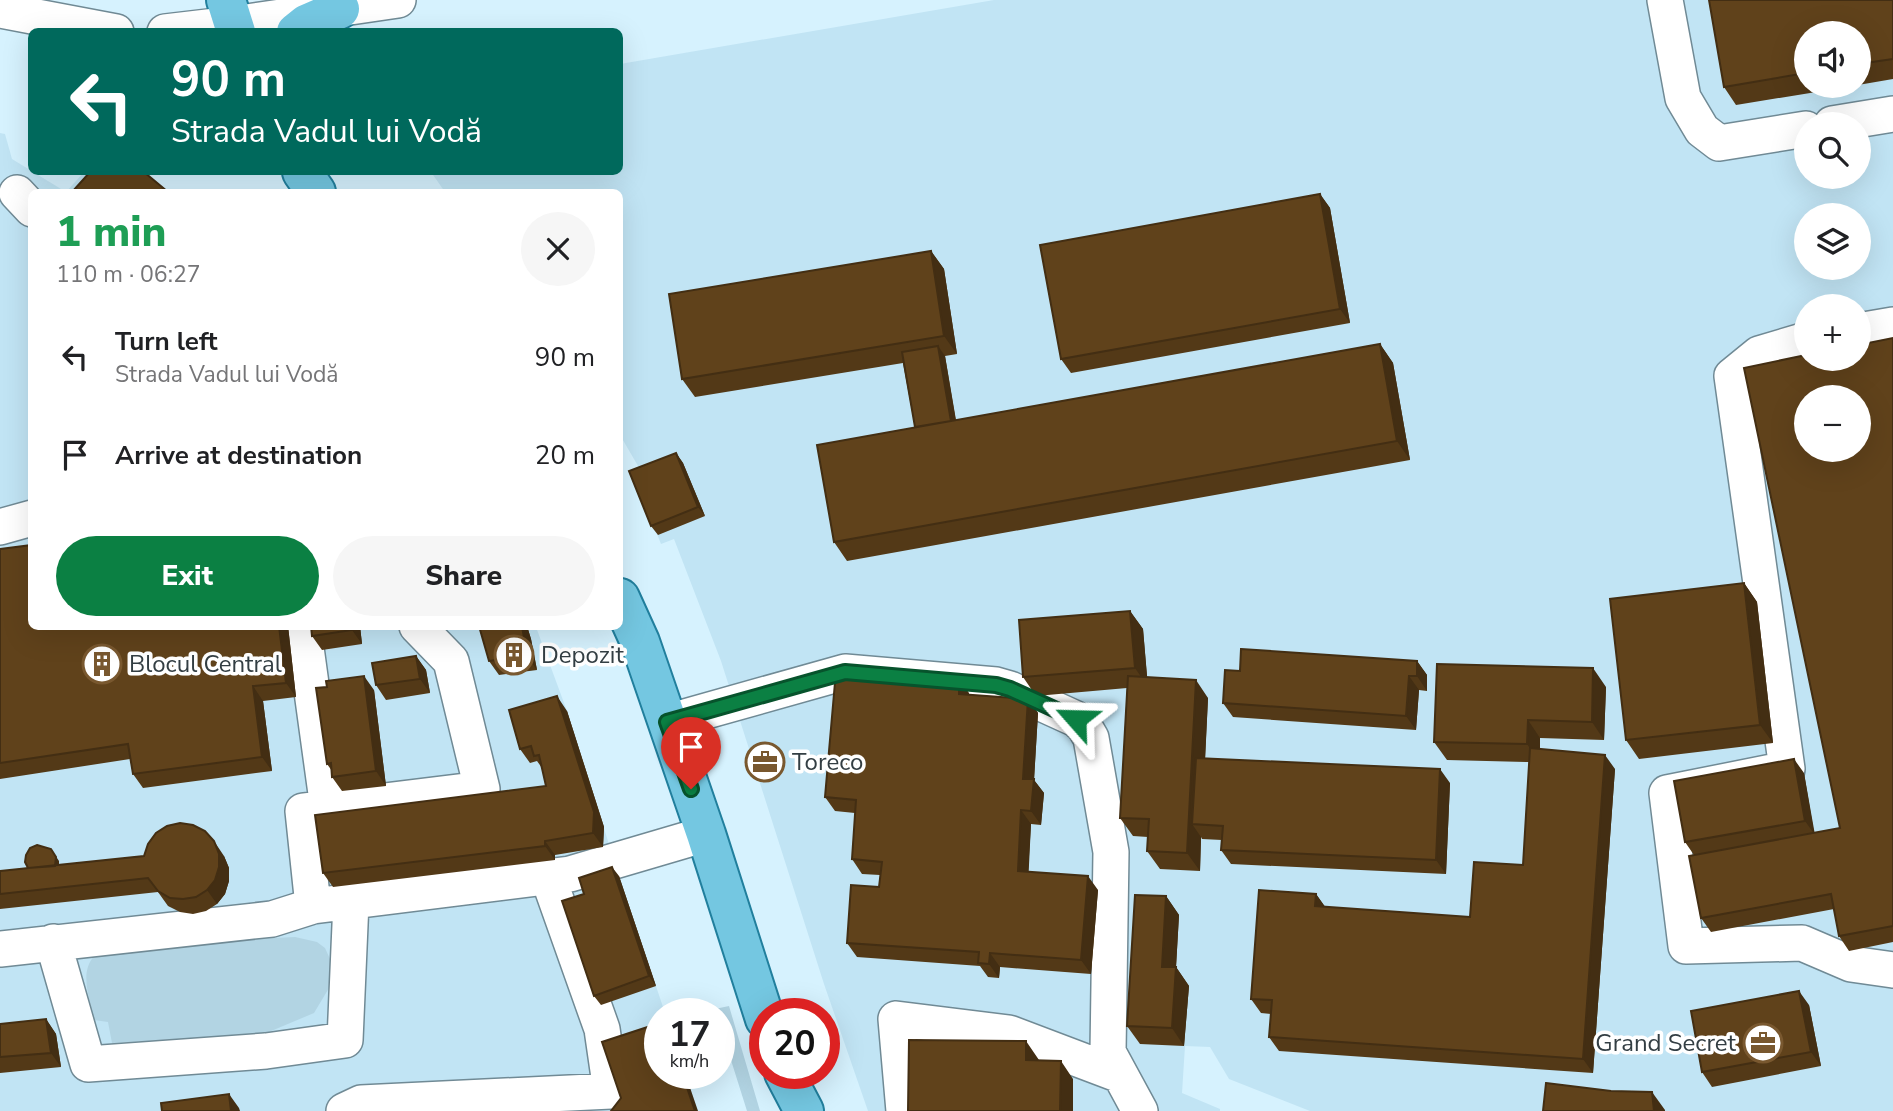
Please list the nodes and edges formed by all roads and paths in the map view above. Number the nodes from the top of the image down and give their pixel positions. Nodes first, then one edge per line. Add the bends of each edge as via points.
1 (398, 0) edge
2 (1665, 0) edge
3 (340, 9) junction
4 (0, 10) edge
5 (48, 11) edge
6 (231, 22) edge
7 (103, 28) edge
8 (191, 28) edge
9 (301, 28) edge
10 (1893, 114) edge
11 (1871, 118) edge
12 (1794, 131) edge
13 (1893, 325) edge
14 (1871, 329) edge
15 (1794, 344) edge
16 (28, 519) edge
17 (0, 527) edge
18 (623, 605) edge
19 (304, 630) edge
20 (421, 630) edge
21 (667, 722) junction
22 (328, 808) junction
23 (706, 834) junction
24 (548, 877) junction
25 (351, 902) junction
26 (313, 906) junction
27 (52, 942) junction
28 (0, 949) edge
29 (1893, 970) edge
30 (758, 998) edge
31 (1120, 1075) junction
32 (344, 1111) edge
33 (904, 1111) edge
34 (1140, 1111) edge

1 - 3 street
2 - 12 street via 1683,99 1702,130 1719,144
3 - 6 street
3 - 9 main road
4 - 5 street
5 - 7 street
6 - 8 street
10 - 11 street
13 - 14 street
15 - 29 street via 1759,354 1732,376 1787,769 1667,793 1686,946 1802,943 1851,964
16 - 17 street
18 - 21 main road
19 - 22 street
20 - 22 street via 451,661 482,789
21 - 23 main road
21 - 31 street via 845,672 996,685 1076,719 1091,738 1111,852 1108,1052
22 - 26 street via 303,811
23 - 24 street
23 - 30 main road
24 - 25 street
24 - 32 street via 602,1030 611,1091 361,1103
25 - 26 street
25 - 27 street via 345,1040 266,1051 88,1064
26 - 27 street via 272,919
27 - 28 street
31 - 33 street via 1009,1033 896,1019
31 - 34 street

